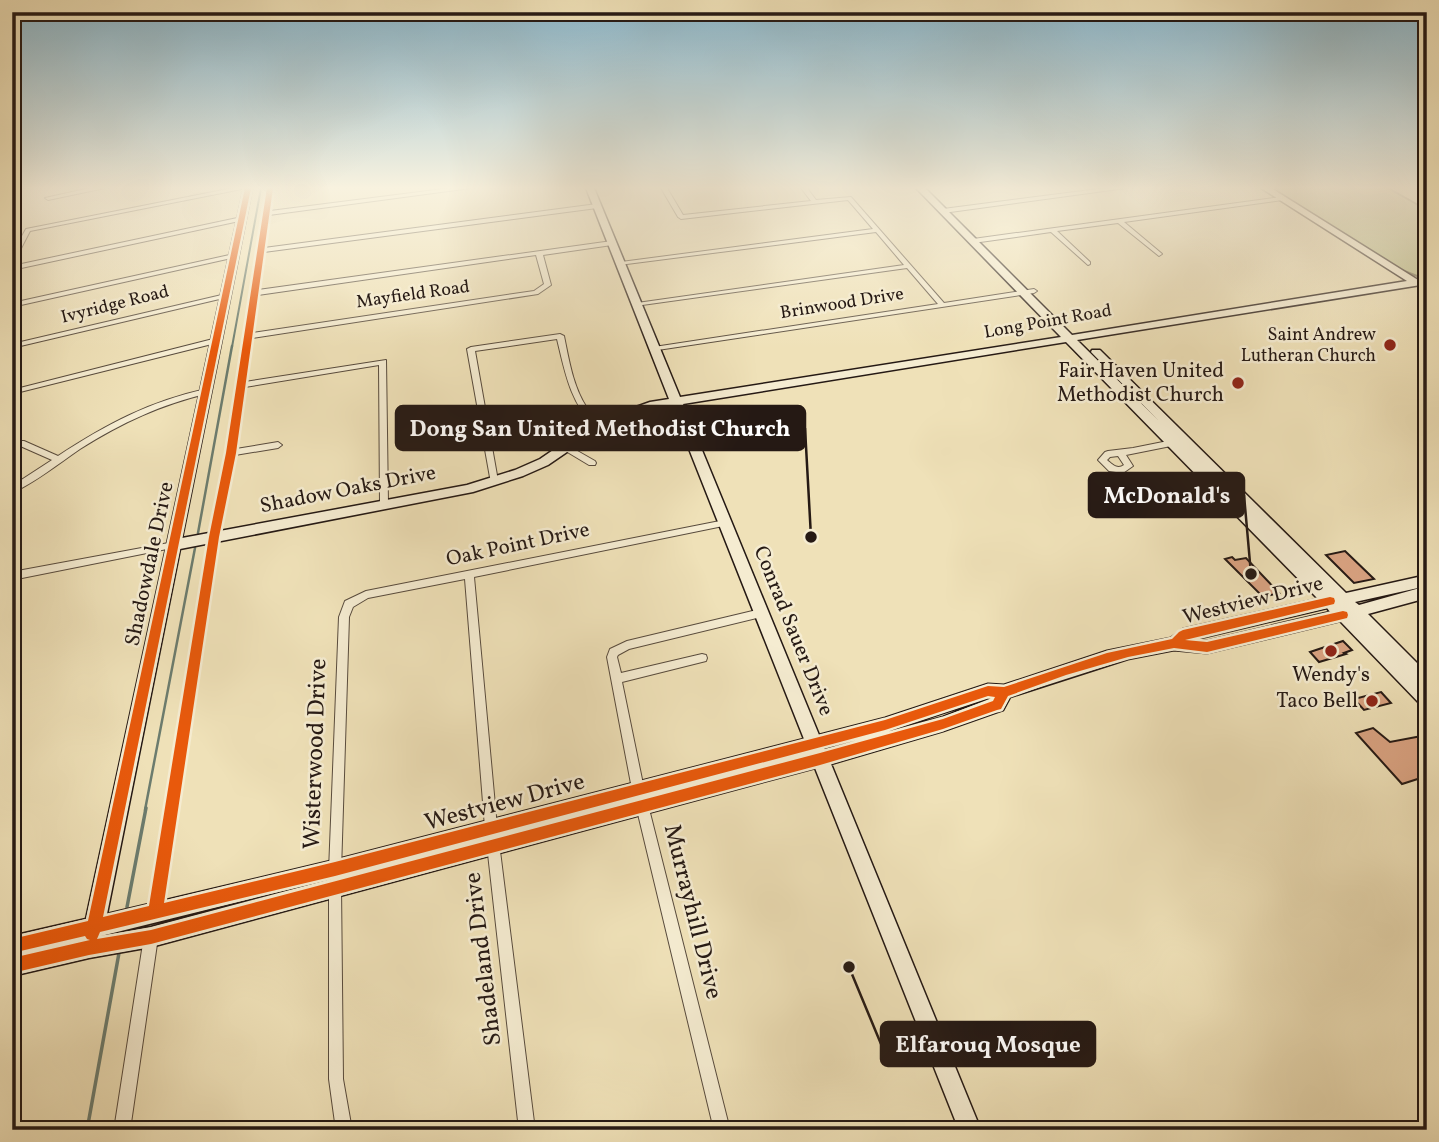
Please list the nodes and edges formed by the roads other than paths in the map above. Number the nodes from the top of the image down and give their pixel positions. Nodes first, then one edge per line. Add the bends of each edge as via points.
1 (22, 241) edge
2 (137, 241) edge
3 (237, 241) edge
4 (263, 241) edge
5 (328, 241) edge
6 (793, 241) edge
7 (888, 241) edge
8 (978, 241) edge
9 (1064, 241) edge
10 (1144, 241) edge
11 (1349, 241) edge
12 (612, 243) joint
13 (262, 250) junction
14 (540, 253) junction
15 (1160, 254) dead end
16 (234, 256) junction
17 (12, 260) edge
18 (1088, 263) dead end
19 (621, 264) junction
20 (909, 266) junction
21 (12, 268) edge
22 (1413, 281) junction
23 (1427, 281) edge
24 (1427, 290) edge
25 (1028, 291) junction
26 (254, 293) junction
27 (226, 296) junction
28 (942, 304) junction
29 (12, 305) edge
30 (637, 305) junction
31 (248, 336) junction
32 (1073, 336) junction
33 (217, 340) junction
34 (12, 346) edge
35 (654, 349) junction
36 (242, 385) junction
37 (206, 391) junction
38 (12, 392) edge
39 (676, 401) junction
40 (598, 425) junction
41 (1186, 440) junction
42 (21, 443) dead end
43 (1172, 443) junction
44 (278, 445) dead end
45 (567, 448) junction
46 (231, 453) junction
47 (1122, 456) dead end
48 (59, 460) junction
49 (592, 463) dead end
50 (494, 481) junction
51 (12, 490) edge
52 (384, 504) junction
53 (1242, 505) junction
54 (725, 523) junction
55 (214, 537) junction
56 (174, 545) junction
57 (470, 574) junction
58 (12, 576) edge
59 (1427, 580) edge
60 (1427, 592) edge
61 (1336, 600) junction
62 (761, 613) junction
63 (1349, 614) junction
64 (344, 632) joint
65 (1175, 643) junction
66 (702, 658) dead end
67 (616, 679) junction
68 (1427, 683) edge
69 (1427, 700) edge
70 (817, 751) junction
71 (640, 797) junction
72 (492, 836) junction
73 (335, 879) junction
74 (155, 913) junction
75 (94, 926) junction
76 (151, 937) junction
77 (12, 946) edge
78 (89, 948) junction
79 (12, 966) edge
80 (122, 1130) edge
81 (344, 1130) edge
82 (527, 1130) edge
83 (722, 1130) edge
84 (970, 1130) edge

1 - 17 street
2 - 21 street
3 - 16 street, Shadowdale Drive
4 - 13 street
5 - 13 street
6 - 19 street
7 - 20 street
8 - 25 street
9 - 18 street
10 - 15 street
11 - 22 street
12 - 14 street
12 - 19 street, Conrad Sauer Drive
13 - 26 street
14 - 26 street
14 - 31 street, Mayfield Road via 548,285 536,293
16 - 27 street, Shadowdale Drive
16 - 29 street
19 - 30 street, Conrad Sauer Drive
20 - 28 street
20 - 30 street
22 - 23 street, Long Point Road
22 - 24 street
22 - 32 street, Long Point Road
25 - 28 street, Brinwood Drive
25 - 32 street
26 - 31 street
27 - 33 street, Shadowdale Drive
27 - 34 street, Ivyridge Road
28 - 35 street, Brinwood Drive
30 - 35 street, Conrad Sauer Drive
31 - 36 street
32 - 39 street, Long Point Road
32 - 41 street
32 - 43 street
33 - 37 street, Shadowdale Drive
33 - 38 street
35 - 39 street, Conrad Sauer Drive
36 - 46 street
36 - 52 street via 383,362
37 - 48 street via 149,406
37 - 56 street, Shadowdale Drive
39 - 40 street, Shadow Oaks Drive
39 - 54 street, Conrad Sauer Drive
40 - 45 street, Shadow Oaks Drive
40 - 50 street via 575,394 560,336 471,349
41 - 43 street
41 - 53 street
42 - 48 street
43 - 47 street
43 - 53 street
44 - 46 street
45 - 49 street
45 - 50 street, Shadow Oaks Drive
46 - 55 street
48 - 51 street
50 - 52 street, Shadow Oaks Drive
52 - 55 street, Shadow Oaks Drive
53 - 61 street
54 - 57 street, Oak Point Drive
54 - 62 street, Conrad Sauer Drive
55 - 56 street, Shadow Oaks Drive
55 - 74 street
56 - 58 street, Shadow Oaks Drive
56 - 75 street, Shadowdale Drive
57 - 64 street, Oak Point Drive via 356,599 346,609
57 - 72 street, Shadeland Drive
59 - 61 street, Westview Drive
60 - 63 street, Westview Drive
61 - 63 street
61 - 65 street, Westview Drive via 1183,635
62 - 67 street, Murrayhill Drive via 627,645 614,652
62 - 70 street, Conrad Sauer Drive
63 - 65 street, Westview Drive via 1207,647
63 - 68 street
63 - 69 street
64 - 73 street, Wisterwood Drive
65 - 70 street, Westview Drive via 1110,656 1004,692 988,691
66 - 67 street
67 - 71 street, Murrayhill Drive
70 - 71 street, Westview Drive
70 - 84 street, Conrad Sauer Drive
71 - 72 street, Westview Drive
71 - 83 street, Murrayhill Drive
72 - 73 street, Westview Drive
72 - 82 street, Shadeland Drive
73 - 74 street, Westview Drive
73 - 76 street, Westview Drive
73 - 81 street, Wisterwood Drive via 336,1079
74 - 75 street, Westview Drive
75 - 77 street, Westview Drive
75 - 78 street, Shadowdale Drive
76 - 78 street, Westview Drive
76 - 80 street
78 - 79 street, Westview Drive

